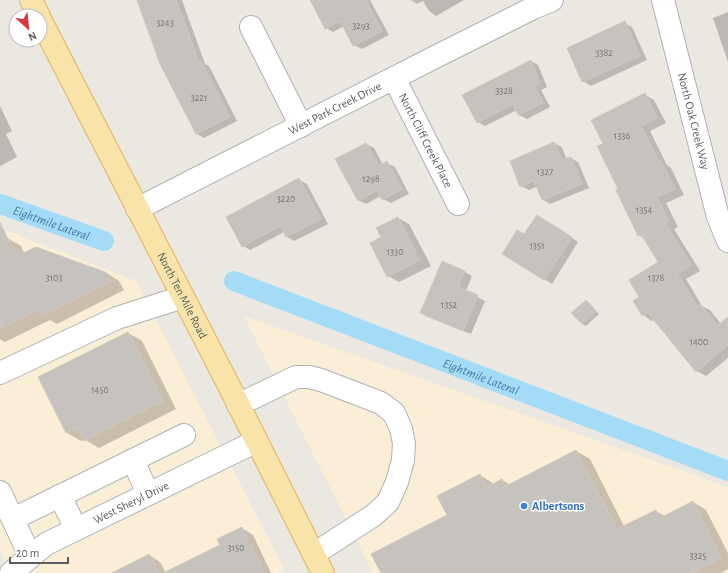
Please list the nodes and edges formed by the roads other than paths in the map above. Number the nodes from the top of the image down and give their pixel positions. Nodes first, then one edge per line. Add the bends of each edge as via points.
1 (552, 0) edge
2 (663, 0) edge
3 (531, 4) edge
4 (251, 28) dead end
5 (48, 35) edge
6 (394, 78) junction
7 (301, 126) junction
8 (458, 204) dead end
9 (137, 209) junction
10 (728, 241) edge
11 (183, 297) junction
12 (0, 373) edge
13 (238, 405) junction
14 (184, 435) dead end
15 (257, 442) junction
16 (133, 460) junction
17 (0, 492) edge
18 (148, 494) junction
19 (60, 496) junction
20 (13, 519) junction
21 (76, 529) junction
22 (314, 554) junction
23 (30, 556) junction
24 (11, 573) edge
25 (323, 573) edge

1 - 3 street, West Park Creek Drive
2 - 10 street, North Oak Creek Way via 718,217
3 - 6 street, West Park Creek Drive
4 - 7 street
5 - 9 main road, North Ten Mile Road
6 - 7 street, West Park Creek Drive
6 - 8 street, North Cliff Creek Place
7 - 9 street, West Park Creek Drive
9 - 11 main road, North Ten Mile Road
11 - 12 street via 117,318
11 - 13 main road, North Ten Mile Road
13 - 15 main road, North Ten Mile Road
13 - 22 street via 296,377 309,377 381,404 394,413 402,429 404,448 397,482 388,502 374,515
14 - 16 street
15 - 18 street, West Sheryl Drive
15 - 22 main road, North Ten Mile Road
16 - 18 street
16 - 19 street
17 - 20 street
18 - 21 street, West Sheryl Drive
19 - 20 street
19 - 21 street
20 - 23 street
21 - 23 street, West Sheryl Drive via 46,544
22 - 25 main road, North Ten Mile Road
23 - 24 street, West Sheryl Drive

